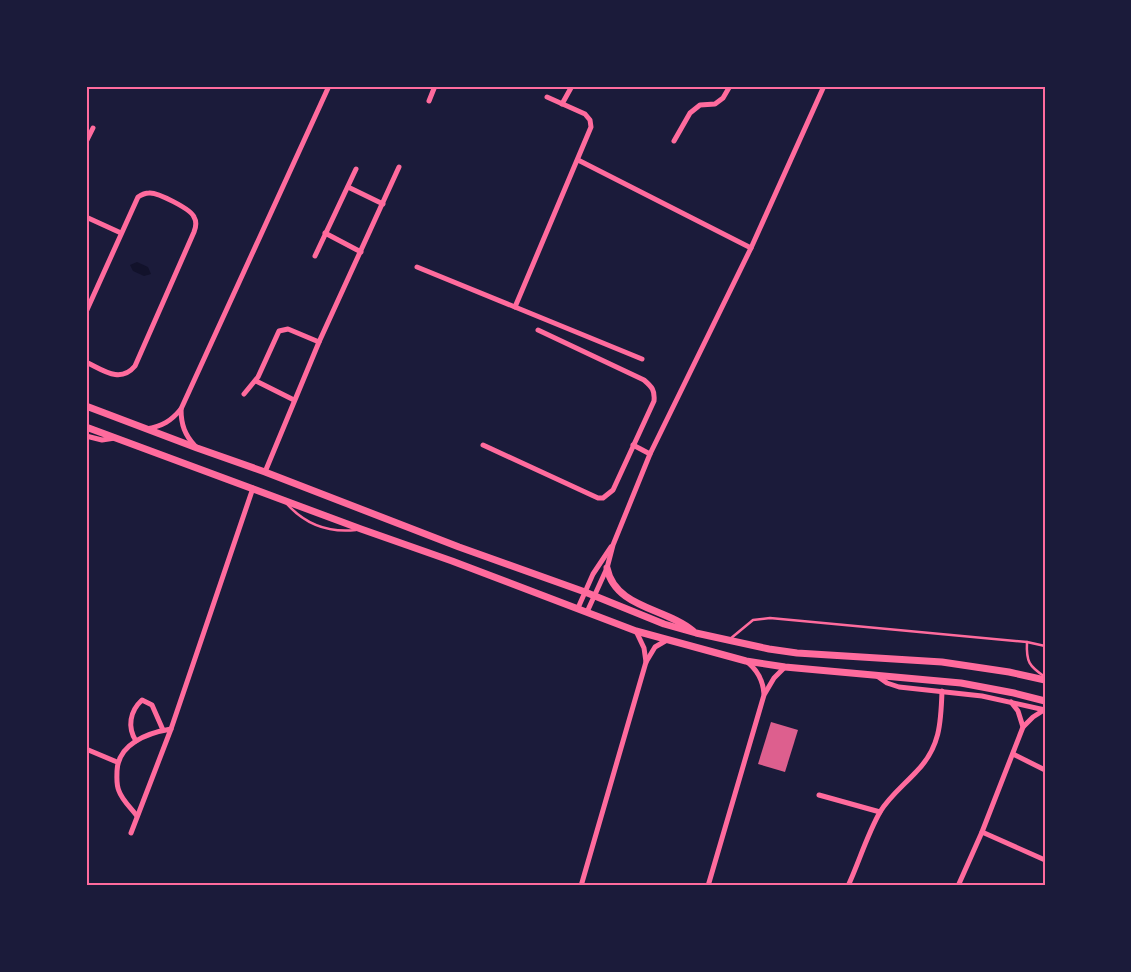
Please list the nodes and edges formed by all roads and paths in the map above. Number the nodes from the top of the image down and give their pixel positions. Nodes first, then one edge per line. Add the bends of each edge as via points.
1 (329, 86) edge
2 (435, 86) edge
3 (572, 86) edge
4 (730, 86) edge
5 (824, 86) edge
6 (547, 97) dead end
7 (429, 101) dead end
8 (562, 104) junction
9 (93, 128) dead end
10 (674, 141) dead end
11 (86, 142) edge
12 (578, 160) junction
13 (399, 167) dead end
14 (356, 169) dead end
15 (348, 187) junction
16 (383, 204) junction
17 (86, 217) edge
18 (121, 233) junction
19 (325, 233) junction
20 (751, 248) junction
21 (361, 252) junction
22 (315, 256) dead end
23 (416, 267) dead end
24 (515, 307) junction
25 (86, 312) edge
26 (538, 330) dead end
27 (319, 342) junction
28 (642, 359) dead end
29 (86, 362) edge
30 (256, 381) junction
31 (244, 394) dead end
32 (294, 400) junction
33 (86, 406) edge
34 (181, 409) junction
35 (86, 427) edge
36 (144, 429) junction
37 (86, 436) edge
38 (115, 438) junction
39 (484, 444) dead end
40 (634, 445) junction
41 (197, 448) junction
42 (650, 454) junction
43 (264, 472) junction
44 (254, 488) junction
45 (284, 501) junction
46 (361, 529) junction
47 (613, 545) junction
48 (607, 568) junction
49 (584, 592) junction
50 (594, 596) junction
51 (578, 608) junction
52 (587, 612) junction
53 (636, 631) junction
54 (696, 633) junction
55 (667, 640) junction
56 (728, 641) junction
57 (1028, 642) junction
58 (1045, 646) edge
59 (746, 661) junction
60 (646, 662) junction
61 (785, 667) junction
62 (877, 675) junction
63 (1045, 678) edge
64 (942, 691) junction
65 (764, 695) junction
66 (1045, 701) edge
67 (1010, 702) junction
68 (1044, 710) edge
69 (1023, 727) junction
70 (171, 728) junction
71 (163, 730) junction
72 (136, 741) junction
73 (86, 749) edge
74 (1013, 754) junction
75 (117, 762) junction
76 (1045, 770) edge
77 (819, 795) dead end
78 (880, 812) junction
79 (137, 816) junction
80 (982, 832) junction
81 (131, 833) dead end
82 (1045, 860) edge
83 (582, 886) edge
84 (708, 886) edge
85 (848, 886) edge
86 (958, 886) edge

1 - 34 street
2 - 7 street
3 - 8 street
4 - 10 street via 719,101 700,104 690,113
5 - 20 street
6 - 8 street
8 - 12 street via 585,114 590,120 591,126
9 - 11 street
12 - 20 street
12 - 24 street
13 - 16 street
14 - 15 street
15 - 16 street
15 - 19 street
16 - 21 street
17 - 18 street
18 - 25 street
18 - 29 street via 138,198 149,192 189,210 196,224 135,366 130,372 115,375
19 - 21 street
19 - 22 street
20 - 42 street
21 - 27 street
23 - 24 street
24 - 28 street
26 - 40 street via 644,380 652,388 654,401
27 - 30 street via 282,329
27 - 32 street
30 - 31 street
30 - 32 street
32 - 43 street
33 - 36 street
34 - 36 street via 168,423
34 - 41 street via 182,427
35 - 38 street
36 - 41 street
37 - 38 street via 102,440
38 - 44 street
39 - 40 street via 598,498 613,490
40 - 42 street
41 - 43 street
42 - 47 street
43 - 49 street
44 - 45 street
44 - 70 street
45 - 46 street
45 - 46 lane via 301,517 322,527 345,531
46 - 51 street
47 - 48 street
47 - 49 street via 598,564
48 - 50 street
48 - 54 street via 612,582 622,594 680,621
49 - 50 street
49 - 51 street
50 - 52 street
50 - 54 street
51 - 52 street
52 - 53 street
53 - 55 street
53 - 60 street
54 - 56 street
55 - 59 street
55 - 60 street via 655,647
56 - 57 lane via 748,623 765,618
56 - 63 street via 769,650 942,662
57 - 58 lane
57 - 63 lane via 1028,662
59 - 61 street
59 - 65 street via 759,674
60 - 83 street
61 - 62 street
61 - 65 street
62 - 64 street via 892,686
62 - 66 street via 985,686
64 - 67 street
64 - 78 street via 940,731 934,748
65 - 84 street
67 - 68 street
67 - 69 street via 1018,711
68 - 69 street
69 - 74 street
70 - 71 street
70 - 79 street
71 - 72 street
71 - 72 street via 152,705 142,700 130,721
72 - 75 street via 122,752
73 - 75 street
74 - 76 street
74 - 80 street
75 - 79 street via 118,789
77 - 78 street
78 - 85 street
79 - 81 street
80 - 82 street
80 - 86 street

